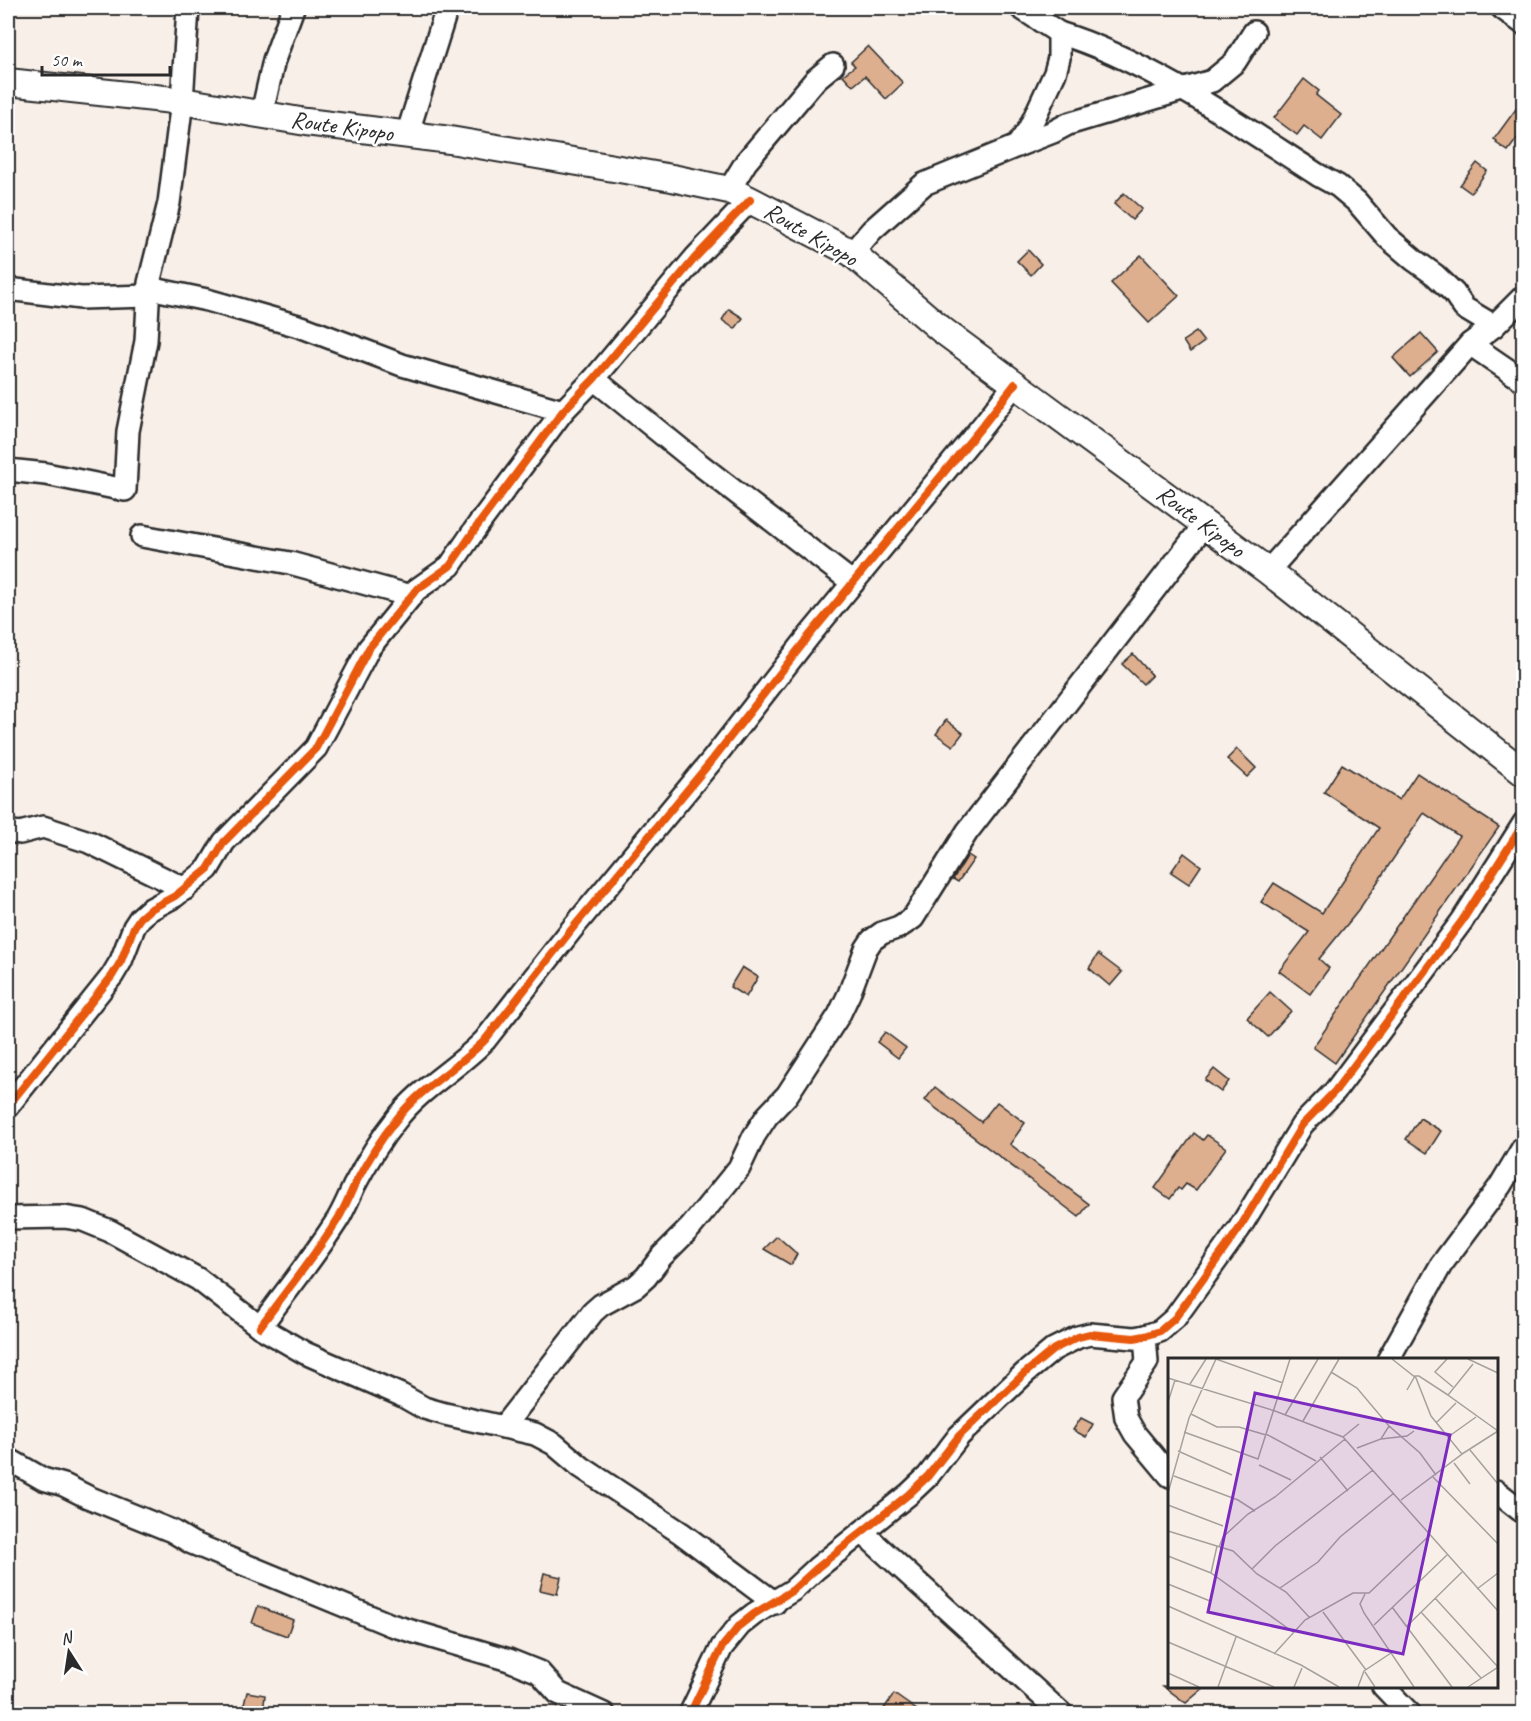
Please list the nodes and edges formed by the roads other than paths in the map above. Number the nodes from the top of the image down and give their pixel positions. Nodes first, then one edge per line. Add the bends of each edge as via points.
1 (188, 8) edge
2 (293, 8) edge
3 (447, 8) edge
4 (1021, 8) edge
5 (1502, 8) edge
6 (1524, 24) edge
7 (1059, 33) junction
8 (1254, 33) dead end
9 (833, 65) dead end
10 (8, 82) edge
11 (1180, 89) junction
12 (182, 101) junction
13 (262, 113) junction
14 (406, 135) junction
15 (1017, 146) junction
16 (740, 195) junction
17 (852, 253) junction
18 (8, 289) edge
19 (149, 292) junction
20 (1524, 296) edge
21 (1494, 326) junction
22 (1470, 344) junction
23 (594, 379) junction
24 (1524, 381) edge
25 (1015, 384) junction
26 (563, 411) junction
27 (8, 470) edge
28 (1205, 524) junction
29 (142, 536) dead end
30 (1268, 572) junction
31 (853, 584) junction
32 (411, 596) junction
33 (1524, 773) edge
34 (1524, 823) edge
35 (8, 831) edge
36 (185, 889) junction
37 (8, 1106) edge
38 (1524, 1146) edge
39 (8, 1218) edge
40 (260, 1327) junction
41 (1145, 1336) junction
42 (1389, 1358) edge
43 (503, 1427) junction
44 (8, 1459) edge
45 (1168, 1474) edge
46 (1498, 1492) edge
47 (1521, 1505) edge
48 (862, 1532) junction
49 (775, 1603) junction
50 (1385, 1688) edge
51 (604, 1713) edge
52 (690, 1713) edge
53 (1062, 1713) edge
54 (1410, 1713) edge

1 - 12 street
2 - 13 street via 274,60
3 - 14 street
4 - 7 street
5 - 6 street
7 - 11 street via 1102,49
7 - 15 street via 1055,73
8 - 11 street via 1235,62 1212,81
9 - 16 street via 816,79 746,162
10 - 12 main road, Route Kipopo
11 - 15 street via 1068,124
11 - 21 street via 1338,186 1387,237 1454,293 1464,308
12 - 13 main road, Route Kipopo
12 - 19 street via 169,203
13 - 14 main road, Route Kipopo
14 - 16 main road, Route Kipopo via 632,171
15 - 17 street via 924,184
16 - 17 main road, Route Kipopo
16 - 23 street via 695,258
17 - 25 main road, Route Kipopo via 942,330
18 - 19 street via 81,298
19 - 26 street via 207,300 302,327 402,365
19 - 27 street via 146,341 128,431 125,490
20 - 21 street
21 - 22 street
22 - 24 street
22 - 30 street
23 - 26 street
23 - 31 street
25 - 28 main road, Route Kipopo
25 - 31 street
26 - 32 street via 450,566
28 - 30 main road, Route Kipopo
28 - 43 street via 967,832 913,918 872,940 839,1015 787,1095 761,1126 739,1168 646,1277 593,1312
29 - 32 street via 290,563
30 - 33 main road, Route Kipopo
31 - 40 street via 485,1040 396,1119 309,1264
32 - 36 street via 369,648 316,748 224,842 208,869
34 - 41 street via 1462,921 1335,1091 1302,1125 1239,1229 1175,1318 1160,1331
35 - 36 street via 20,833 43,827 89,842
36 - 37 street via 140,918 112,976
38 - 42 street via 1500,1186 1441,1265
39 - 40 street via 63,1217 110,1231 198,1279
40 - 43 street via 305,1353 424,1408
41 - 45 street via 1147,1362 1123,1397 1126,1419
41 - 48 street via 1090,1334 1054,1349 959,1436 928,1476
43 - 49 street via 535,1434 554,1444
44 - 51 street via 43,1479 391,1625 539,1672 558,1693
46 - 47 street
48 - 49 street
48 - 53 street
49 - 52 street via 754,1614 731,1634 712,1664
50 - 54 street

